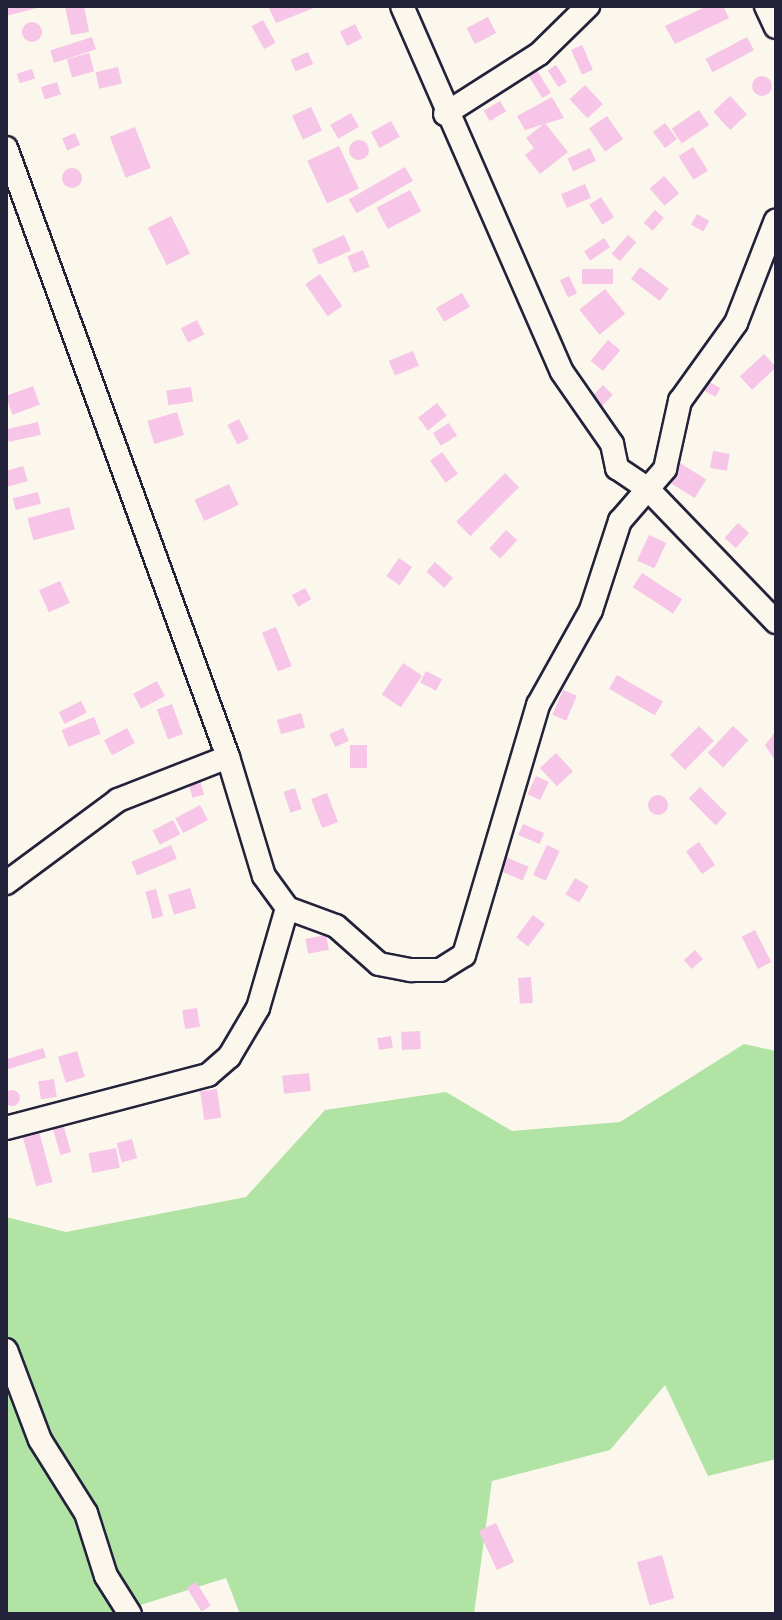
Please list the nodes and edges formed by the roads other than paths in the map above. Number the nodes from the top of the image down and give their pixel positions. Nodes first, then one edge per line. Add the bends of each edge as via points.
1 (402, 6) edge
2 (588, 6) edge
3 (766, 6) edge
4 (776, 27) edge
5 (445, 114) junction
6 (6, 148) edge
7 (776, 220) edge
8 (647, 488) junction
9 (776, 622) edge
10 (228, 757) junction
11 (6, 883) edge
12 (287, 908) junction
13 (6, 1128) edge
14 (6, 1350) edge
15 (130, 1614) edge

1 - 5 street
2 - 5 street via 539,54
3 - 4 street
5 - 8 street via 562,372 612,444 617,468
6 - 10 street
7 - 8 street via 736,323 680,401 673,454
8 - 9 street
8 - 12 street via 620,521 591,610 538,705 464,955 440,970 379,964 336,926
10 - 11 street via 118,800
10 - 12 street via 264,876
12 - 13 street via 258,1008 229,1057 208,1075
14 - 15 street via 40,1440 86,1513 106,1576

